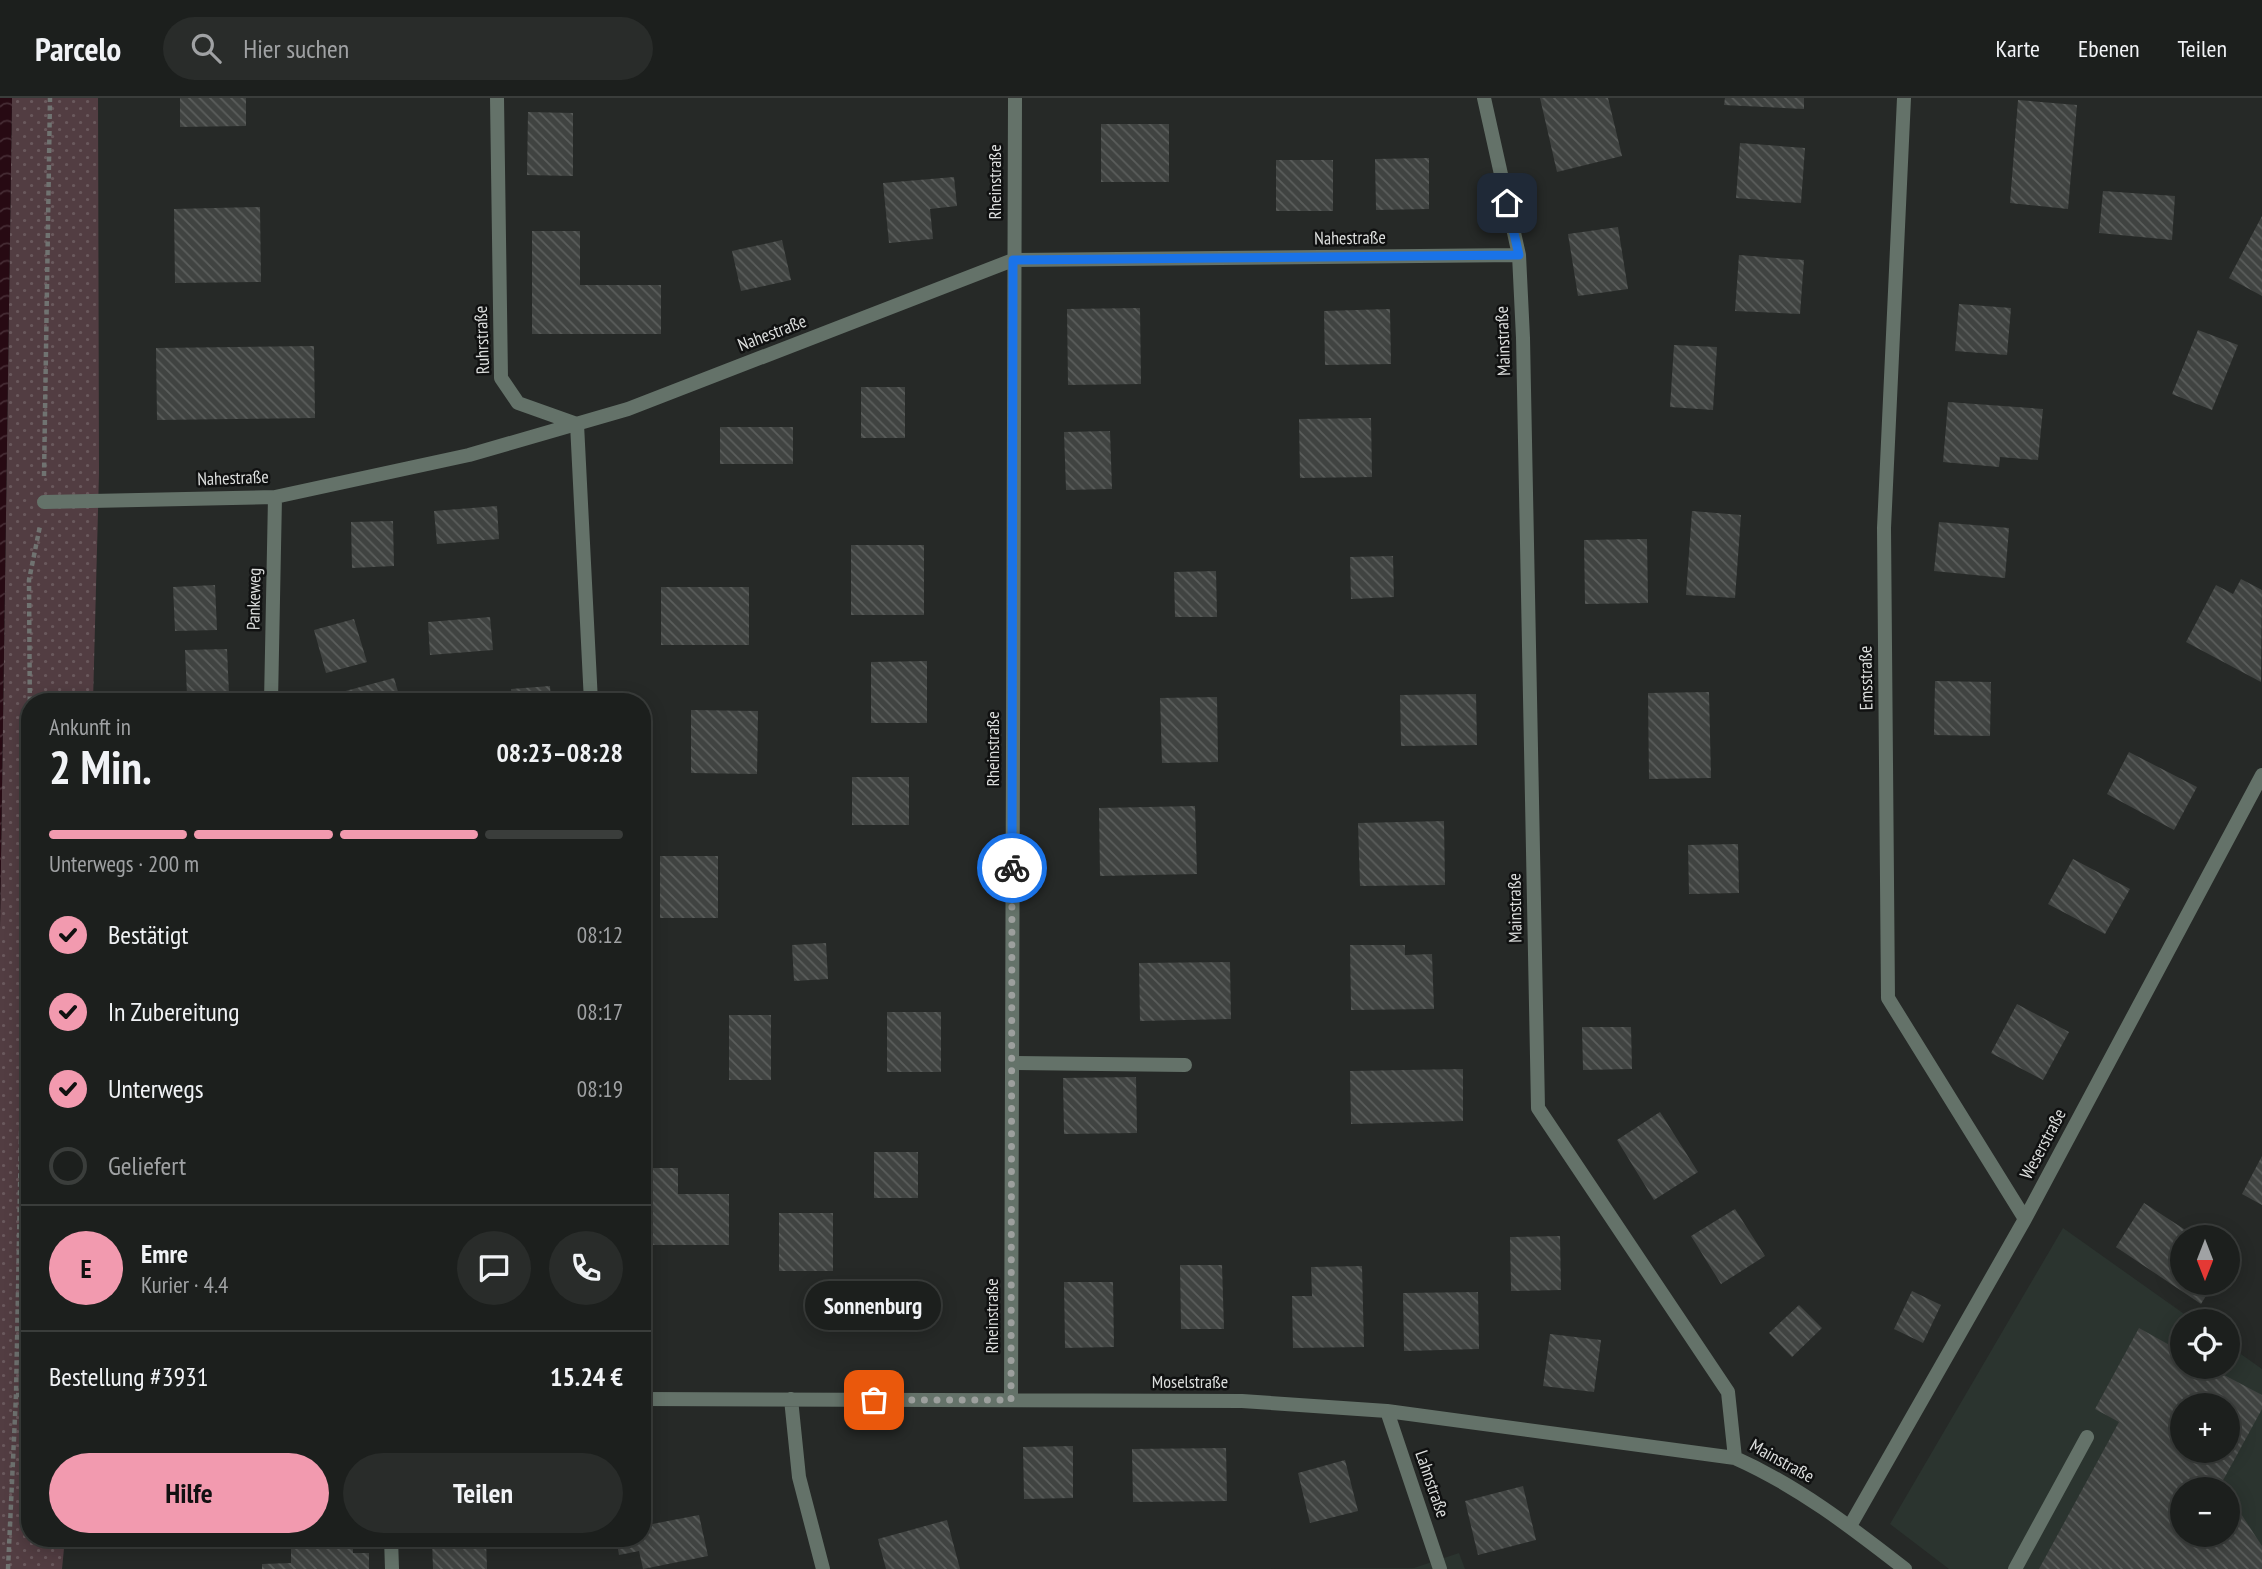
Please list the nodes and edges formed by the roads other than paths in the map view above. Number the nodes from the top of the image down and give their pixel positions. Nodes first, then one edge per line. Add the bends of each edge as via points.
1 (497, 98) edge
2 (1014, 98) edge
3 (1484, 98) edge
4 (1904, 98) edge
5 (1519, 255) junction
6 (1013, 260) junction
7 (577, 424) junction
8 (275, 497) junction
9 (44, 502) road end
10 (271, 693) edge
11 (591, 693) edge
12 (2262, 775) edge
13 (1012, 1063) junction
14 (1185, 1065) dead end
15 (2025, 1219) junction
16 (651, 1399) edge
17 (791, 1399) junction
18 (1011, 1400) junction
19 (1387, 1411) junction
20 (2087, 1437) dead end
21 (1735, 1458) junction
22 (1850, 1526) junction
23 (391, 1547) edge
24 (392, 1569) edge
25 (823, 1569) edge
26 (1440, 1569) edge
27 (1906, 1569) edge
28 (2015, 1569) edge

1 - 7 street, Ruhrstraße via 501,378 518,403
2 - 6 street, Rheinstraße
3 - 5 street, Mainstraße
4 - 15 street, Emsstraße via 1884,528 1888,998
5 - 6 street, Nahestraße
5 - 21 street, Mainstraße via 1538,1108 1728,1392
6 - 7 street, Nahestraße via 628,409
6 - 13 street, Rheinstraße
7 - 8 street, Nahestraße via 469,455
7 - 11 street
8 - 9 street, Nahestraße
8 - 10 street, Pankeweg
12 - 15 street, Weserstraße
13 - 14 street
13 - 18 street, Rheinstraße
15 - 22 street, Weserstraße
16 - 17 street, Moselstraße
17 - 18 street, Moselstraße
17 - 25 street via 799,1477
18 - 19 street, Moselstraße via 1242,1401
19 - 21 street, Moselstraße
19 - 26 street, Lahnstraße
20 - 28 street
21 - 22 street, Mainstraße via 1776,1477
22 - 27 street, Mainstraße
23 - 24 street

